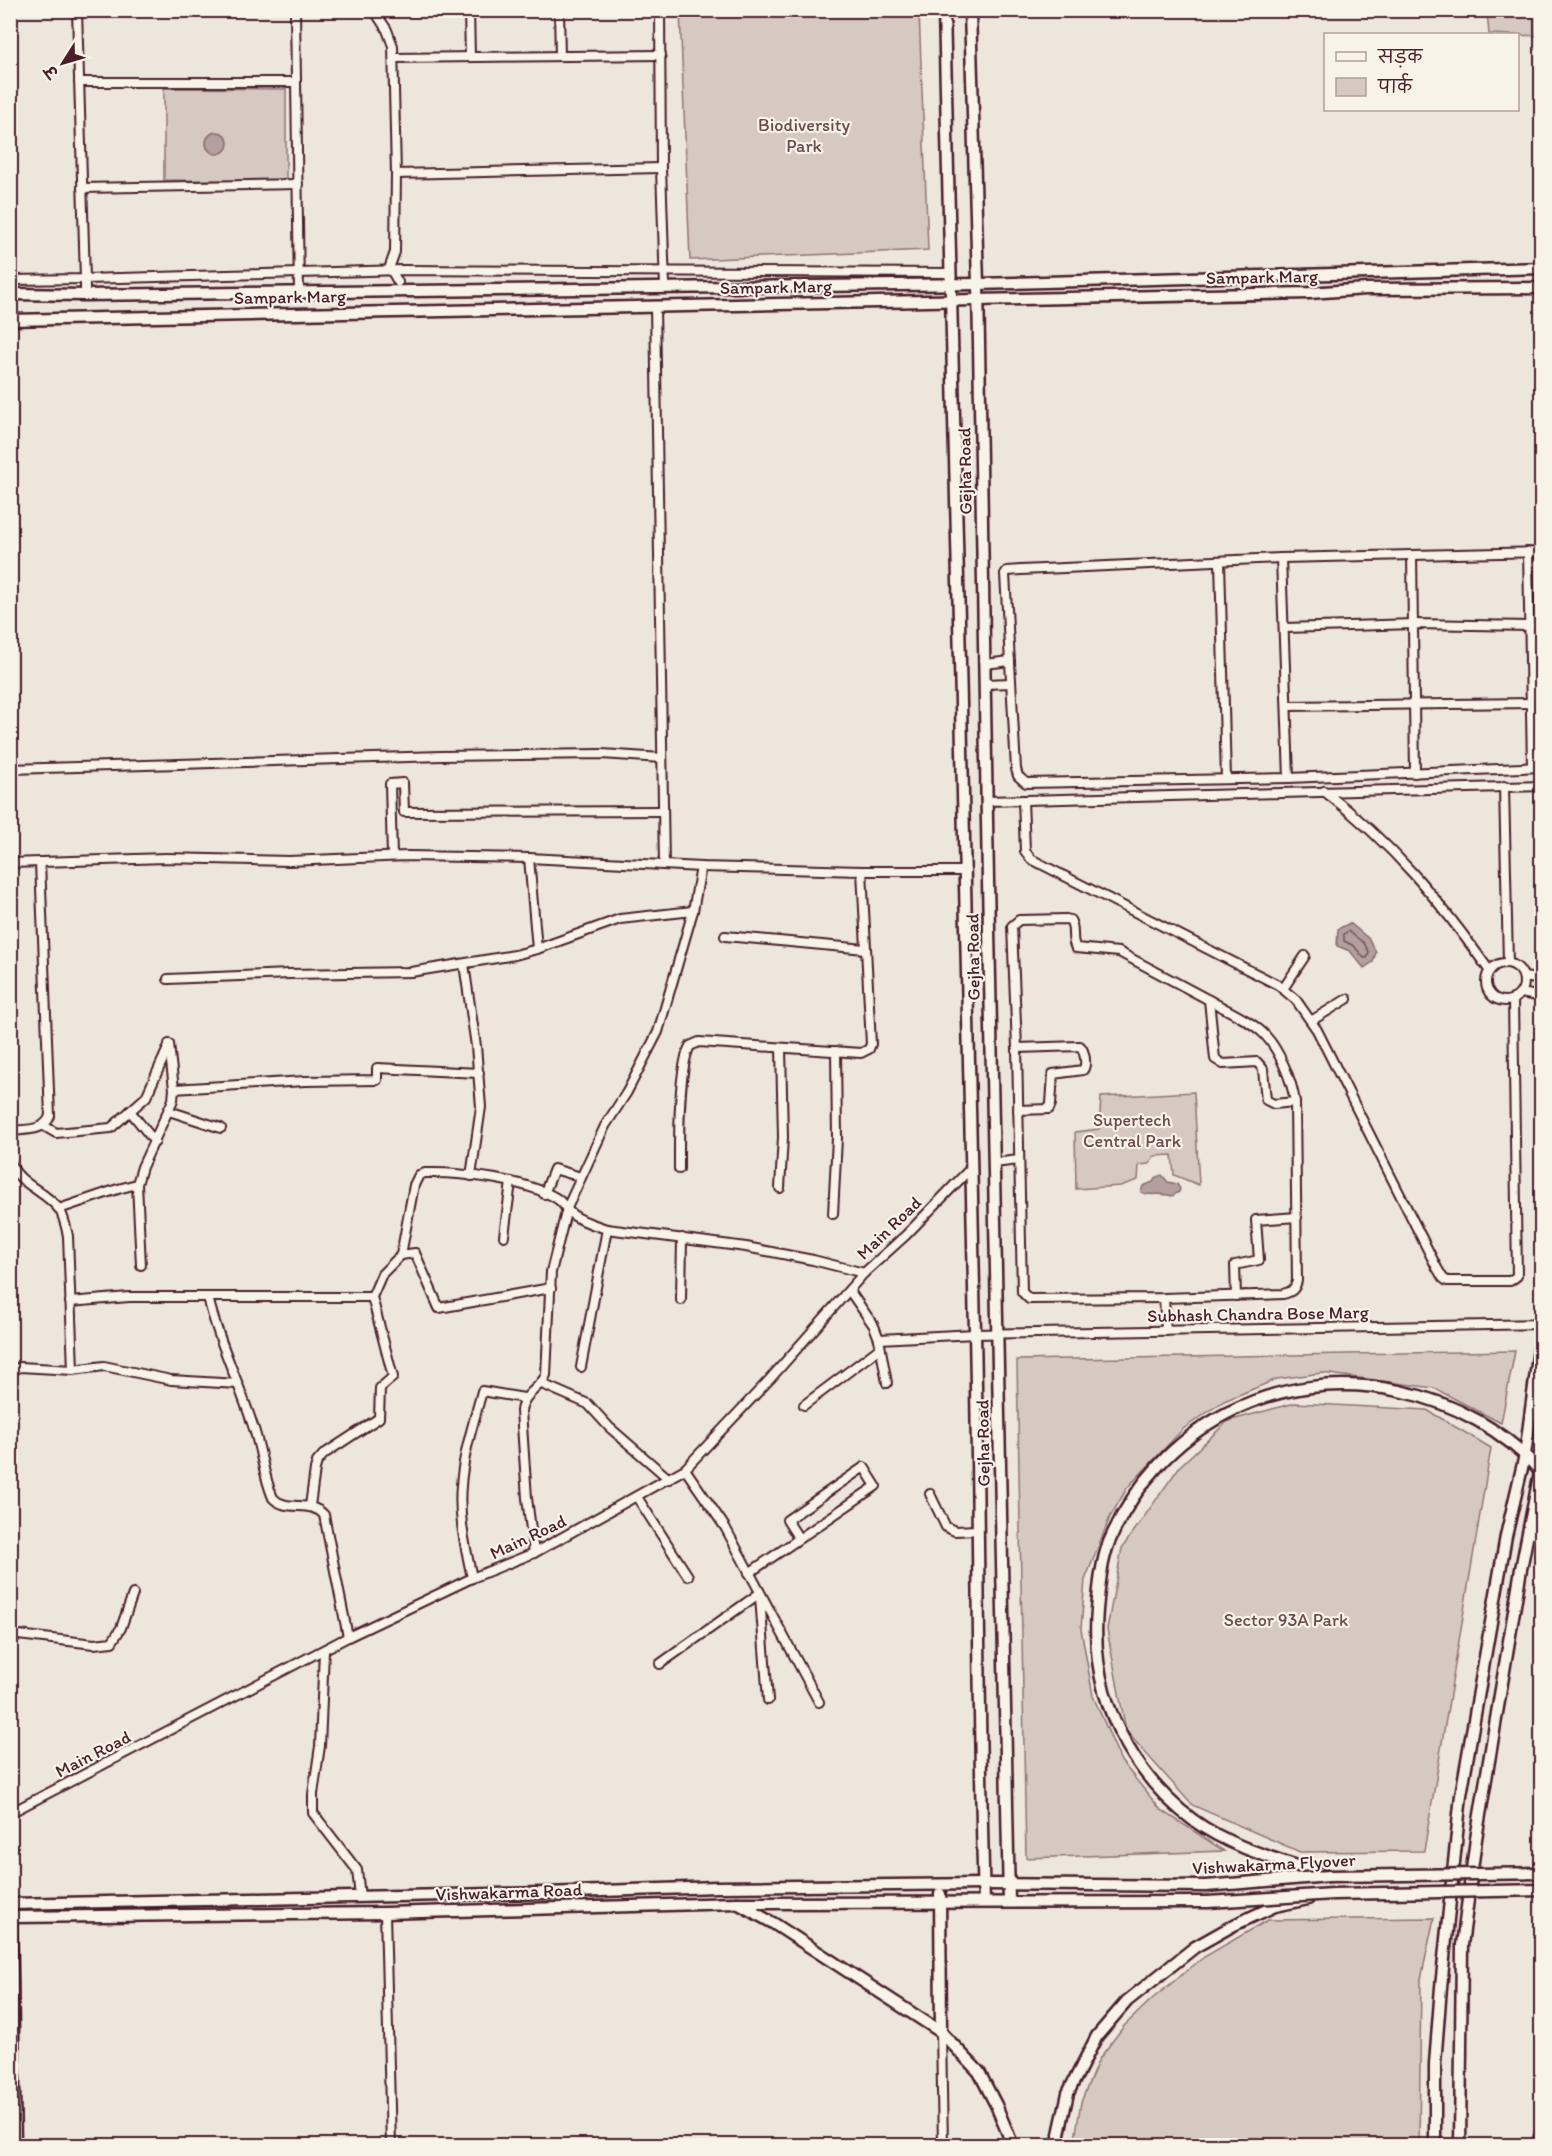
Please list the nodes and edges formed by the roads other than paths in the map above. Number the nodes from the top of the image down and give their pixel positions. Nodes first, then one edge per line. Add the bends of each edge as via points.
1 (77, 10) edge
2 (295, 10) edge
3 (375, 10) edge
4 (469, 10) edge
5 (559, 10) edge
6 (660, 10) edge
7 (944, 10) edge
8 (970, 10) edge
9 (661, 55) junction
10 (560, 56) junction
11 (470, 57) junction
12 (394, 58) junction
13 (79, 82) junction
14 (296, 82) junction
15 (661, 168) junction
16 (396, 174) junction
17 (298, 184) junction
18 (82, 188) junction
19 (395, 252) junction
20 (1542, 268) edge
21 (391, 270) junction
22 (402, 270) junction
23 (298, 273) junction
24 (663, 273) junction
25 (85, 279) junction
26 (951, 279) junction
27 (10, 280) edge
28 (978, 284) junction
29 (398, 286) junction
30 (665, 287) junction
31 (1542, 288) edge
32 (299, 292) junction
33 (10, 294) edge
34 (85, 295) junction
35 (952, 299) junction
36 (978, 299) junction
37 (655, 306) junction
38 (23, 319) junction
39 (10, 320) edge
40 (10, 326) edge
41 (1528, 552) junction
42 (1542, 552) edge
43 (1412, 555) junction
44 (1281, 558) junction
45 (1220, 562) junction
46 (1414, 624) junction
47 (1530, 626) junction
48 (1285, 628) junction
49 (1010, 661) junction
50 (985, 664) junction
51 (1011, 683) junction
52 (985, 684) junction
53 (1532, 703) junction
54 (1414, 704) junction
55 (1287, 706) junction
56 (662, 758) junction
57 (1532, 767) junction
58 (1542, 767) edge
59 (10, 769) edge
60 (1415, 773) junction
61 (1289, 778) junction
62 (1226, 779) junction
63 (1504, 786) junction
64 (1542, 786) edge
65 (1324, 791) junction
66 (1023, 800) junction
67 (987, 801) junction
68 (663, 811) junction
69 (392, 856) junction
70 (529, 858) junction
71 (40, 862) junction
72 (10, 863) edge
73 (664, 865) junction
74 (701, 867) junction
75 (862, 871) junction
76 (966, 871) junction
77 (693, 911) junction
78 (725, 936) dead end
79 (537, 950) junction
80 (865, 950) junction
81 (1305, 956) dead end
82 (1508, 963) junction
83 (464, 964) junction
84 (1489, 970) junction
85 (1524, 977) junction
86 (168, 979) dead end
87 (1542, 980) edge
88 (1283, 989) junction
89 (1521, 993) junction
90 (1542, 997) edge
91 (1347, 999) dead end
92 (1512, 999) junction
93 (1209, 1000) junction
94 (1311, 1021) junction
95 (782, 1048) junction
96 (1017, 1048) junction
97 (836, 1051) junction
98 (479, 1073) junction
99 (174, 1089) junction
100 (1295, 1102) junction
101 (1018, 1110) junction
102 (129, 1111) junction
103 (169, 1111) junction
104 (44, 1126) junction
105 (221, 1128) dead end
106 (10, 1131) edge
107 (155, 1142) junction
108 (1019, 1160) junction
109 (10, 1162) edge
110 (994, 1163) junction
111 (970, 1168) junction
112 (679, 1169) dead end
113 (471, 1176) junction
114 (581, 1177) junction
115 (511, 1182) junction
116 (137, 1184) junction
117 (780, 1188) dead end
118 (544, 1194) junction
119 (567, 1208) junction
120 (60, 1209) junction
121 (833, 1214) dead end
122 (1297, 1217) junction
123 (607, 1229) junction
124 (504, 1236) dead end
125 (682, 1238) junction
126 (401, 1255) junction
127 (141, 1265) dead end
128 (864, 1273) junction
129 (551, 1287) junction
130 (849, 1290) junction
131 (1236, 1296) junction
132 (208, 1297) junction
133 (372, 1297) junction
134 (1164, 1298) junction
135 (681, 1300) dead end
136 (70, 1302) junction
137 (1542, 1325) edge
138 (1166, 1331) junction
139 (975, 1334) junction
140 (997, 1335) junction
141 (879, 1344) junction
142 (581, 1367) dead end
143 (73, 1370) junction
144 (10, 1372) edge
145 (887, 1383) dead end
146 (238, 1384) junction
147 (542, 1384) junction
148 (524, 1398) junction
149 (804, 1405) dead end
150 (1525, 1455) junction
151 (685, 1469) junction
152 (1541, 1469) edge
153 (669, 1479) junction
154 (930, 1494) dead end
155 (637, 1497) junction
156 (310, 1506) junction
157 (977, 1530) junction
158 (799, 1539) junction
159 (534, 1553) junction
160 (749, 1573) junction
161 (688, 1576) dead end
162 (472, 1578) junction
163 (760, 1593) junction
164 (133, 1594) dead end
165 (10, 1634) edge
166 (348, 1637) junction
167 (324, 1651) junction
168 (660, 1664) dead end
169 (768, 1700) dead end
170 (819, 1701) dead end
171 (10, 1813) edge
172 (1542, 1873) edge
173 (1329, 1876) junction
174 (941, 1884) junction
175 (984, 1884) junction
176 (1008, 1884) junction
177 (1542, 1890) edge
178 (1333, 1894) junction
179 (470, 1895) junction
180 (360, 1897) junction
181 (940, 1901) junction
182 (984, 1902) junction
183 (1009, 1902) junction
184 (737, 1903) junction
185 (10, 1904) edge
186 (469, 1910) junction
187 (385, 1913) junction
188 (11, 1917) edge
189 (1445, 1944) junction
190 (1462, 1945) junction
191 (941, 2032) junction
192 (1542, 2132) edge
193 (15, 2145) edge
194 (391, 2145) edge
195 (944, 2145) edge
196 (1013, 2145) edge
197 (1059, 2145) edge
198 (1435, 2145) edge
199 (1460, 2145) edge
200 (1537, 2145) edge

1 - 13 street
2 - 14 street
3 - 12 street via 390,36
4 - 11 street
5 - 10 street
6 - 9 street
7 - 26 street, Gejha Road
8 - 28 street, Gejha Road
9 - 10 street
9 - 15 street
10 - 11 street
11 - 12 street
12 - 16 street
13 - 14 street
13 - 18 street
14 - 17 street
15 - 16 street
15 - 24 street
16 - 19 street
17 - 18 street
17 - 23 street
18 - 25 street
19 - 21 street
19 - 22 street
20 - 28 street, Sampark Marg
21 - 22 street
21 - 23 street
21 - 29 street
22 - 24 street
22 - 29 street
23 - 25 street
23 - 32 street
24 - 26 street
24 - 30 street
25 - 27 street
25 - 34 street
26 - 28 street, Sampark Marg
26 - 30 street, Sampark Marg
26 - 35 street, Gejha Road
28 - 36 street, Gejha Road
29 - 30 street, Sampark Marg
29 - 32 street, Sampark Marg
31 - 36 street, Sampark Marg
32 - 34 street, Sampark Marg
33 - 34 street, Sampark Marg
35 - 36 street, Sampark Marg
35 - 37 street, Sampark Marg
35 - 76 street, Gejha Road
36 - 50 street, Gejha Road
37 - 38 street, Sampark Marg
37 - 56 street
38 - 39 street, Sampark Marg
38 - 40 street
41 - 42 street
41 - 43 street
41 - 47 street
43 - 44 street
43 - 46 street
44 - 45 street
44 - 48 street
45 - 49 street via 1007,571
45 - 62 street
46 - 47 street
46 - 48 street
46 - 54 street
47 - 53 street
48 - 55 street
49 - 50 street
49 - 51 street
50 - 52 street, Gejha Road
51 - 52 street
51 - 62 street via 1016,769 1026,783
52 - 67 street, Gejha Road
53 - 54 street
53 - 57 street
54 - 55 street
54 - 60 street
55 - 61 street
56 - 59 street via 602,754 442,756
56 - 68 street
57 - 58 street
57 - 60 street
60 - 61 street
61 - 62 street
63 - 64 street
63 - 65 street
63 - 82 street
65 - 66 street
65 - 84 street via 1398,855
66 - 67 street
66 - 88 street via 1025,851 1031,859
67 - 110 street, Gejha Road
68 - 69 street via 404,812 403,783 390,784
68 - 73 street
69 - 70 street
69 - 71 street via 289,861 166,858
70 - 73 street
70 - 79 street
71 - 72 street
71 - 104 street via 50,1116
73 - 74 street
74 - 75 street
74 - 77 street
75 - 76 street
75 - 80 street
76 - 111 street, Gejha Road
77 - 79 street via 620,919
77 - 114 street via 658,1032 605,1125
78 - 80 street
79 - 83 street
80 - 97 street via 871,1044 866,1052
81 - 88 street
82 - 84 street
82 - 85 street
83 - 86 street via 411,972
83 - 98 street
84 - 92 street via 1486,986 1492,996
85 - 87 street
85 - 89 street
88 - 94 street
89 - 90 street
89 - 92 street
91 - 94 street
92 - 94 street via 1517,1276 1510,1281 1453,1282 1443,1278
93 - 96 street via 1119,952 1076,948 1070,920 1019,921 1012,926
93 - 100 street via 1265,1035 1288,1077
93 - 100 street via 1215,1059 1223,1064 1257,1062 1263,1069 1266,1100 1274,1104
95 - 97 street
95 - 112 street via 699,1042 690,1046 684,1063
95 - 117 street
96 - 101 street
96 - 101 street via 1080,1046 1085,1066 1083,1070 1053,1074 1049,1109
97 - 121 street
98 - 99 street via 377,1068 377,1080
98 - 113 street via 482,1107
99 - 102 street via 170,1044 146,1097
99 - 103 street
100 - 122 street
101 - 108 street
102 - 104 street via 111,1128 56,1133
102 - 107 street
103 - 105 street
103 - 107 street
104 - 106 street
107 - 116 street
108 - 110 street
108 - 134 street via 1021,1287 1025,1297
109 - 120 street via 20,1178
110 - 140 street, Gejha Road
111 - 128 street, Main Road
111 - 139 street, Gejha Road
113 - 115 street
113 - 126 street via 434,1172 419,1175
114 - 118 street via 554,1169
114 - 119 street
115 - 118 street
115 - 124 street
116 - 120 street
116 - 127 street
118 - 119 street
119 - 123 street via 574,1216
119 - 129 street
120 - 136 street via 68,1236
122 - 131 street via 1296,1288 1283,1294
122 - 131 street via 1256,1220 1259,1260 1235,1265
123 - 125 street
123 - 142 street
125 - 128 street
125 - 135 street
126 - 129 street via 415,1253 439,1308
126 - 133 street via 382,1275
128 - 130 street, Main Road
129 - 147 street via 546,1375
130 - 141 street via 869,1317
130 - 151 street, Main Road
131 - 134 street
132 - 133 street
132 - 136 street
132 - 146 street via 215,1327
133 - 156 street via 393,1377 380,1388 380,1418 317,1462
134 - 138 street
136 - 143 street
137 - 138 street, Subhash Chandra Bose Marg
137 - 150 street
138 - 140 street, Subhash Chandra Bose Marg
139 - 140 street, Subhash Chandra Bose Marg
139 - 141 street, Subhash Chandra Bose Marg
139 - 157 street, Gejha Road
140 - 176 street, Gejha Road
141 - 145 street
141 - 149 street
143 - 144 street via 20,1367
143 - 146 street via 104,1366 171,1380
146 - 156 street via 260,1445 273,1498 282,1505
147 - 148 street
147 - 153 street via 588,1404
148 - 159 street via 521,1411
148 - 162 street via 482,1391 460,1488
150 - 152 street
150 - 173 street via 1458,1410 1424,1396 1373,1386 1310,1387 1259,1398 1224,1413 1188,1436 1155,1468 1127,1508 1109,1544 1099,1586 1095,1635 1101,1681 1114,1723 1136,1761 1193,1821 1257,1852
150 - 189 street via 1506,1536 1461,1795
151 - 153 street, Main Road
151 - 160 street via 725,1527
152 - 190 street via 1476,1839
153 - 155 street, Main Road
154 - 157 street via 946,1527
155 - 159 street, Main Road
155 - 161 street
156 - 166 street via 319,1510 326,1522
157 - 175 street, Gejha Road
158 - 158 street via 876,1486 864,1467 787,1520
158 - 160 street
159 - 162 street, Main Road
160 - 163 street
162 - 166 street, Main Road
163 - 168 street
163 - 169 street
163 - 170 street
164 - 165 street via 112,1642 94,1644
166 - 167 street, Main Road
167 - 171 street, Main Road
167 - 180 street via 313,1813 357,1870
172 - 173 street, Vishwakarma Flyover, bridge
173 - 176 street, Vishwakarma Flyover, bridge via 1206,1886
174 - 175 street, Vishwakarma Road
174 - 179 street, Vishwakarma Road
174 - 181 street
175 - 176 street, Vishwakarma Road
175 - 182 street, Gejha Road
176 - 183 street, Gejha Road
177 - 178 street, Vishwakarma Flyover, bridge
178 - 183 street, Vishwakarma Flyover, bridge via 1208,1902
178 - 197 street, bridge via 1275,1906 1234,1925 1195,1947 1127,2001 1098,2036 1068,2093
179 - 180 street, Vishwakarma Road
179 - 186 street
180 - 185 street, Vishwakarma Road
181 - 182 street, Vishwakarma Road
181 - 184 street, Vishwakarma Road
181 - 191 street
182 - 183 street, Vishwakarma Road
184 - 186 street, Vishwakarma Road
184 - 191 street
186 - 187 street, Vishwakarma Road
187 - 188 street, Vishwakarma Road
187 - 194 street
188 - 193 street
189 - 190 street
189 - 198 street via 1435,2064
190 - 199 street
191 - 195 street
191 - 196 street via 979,2072
192 - 200 street

